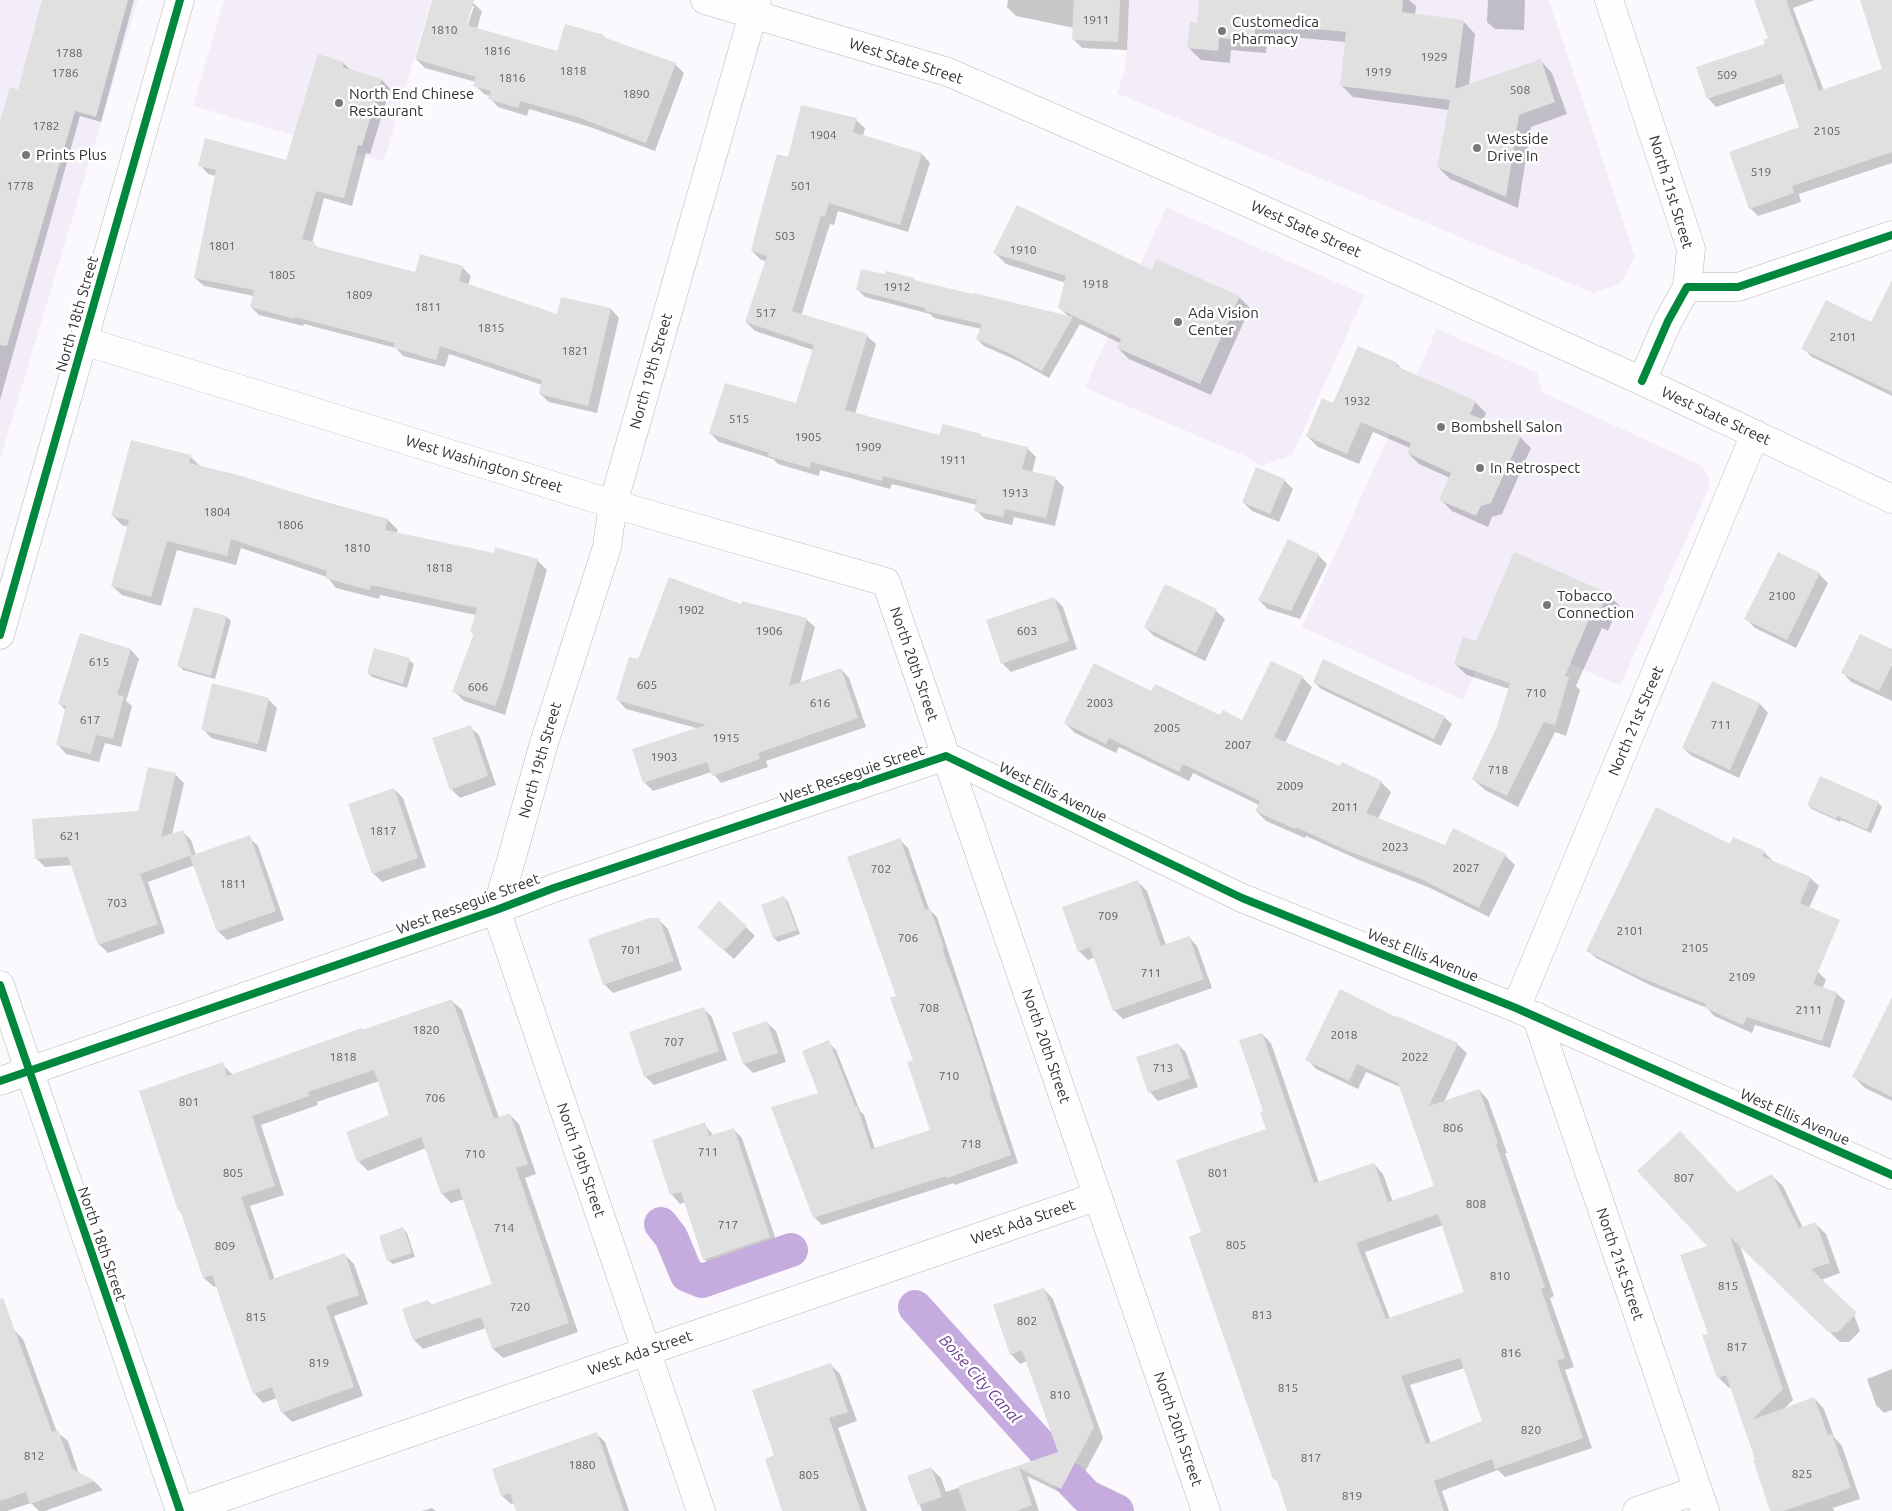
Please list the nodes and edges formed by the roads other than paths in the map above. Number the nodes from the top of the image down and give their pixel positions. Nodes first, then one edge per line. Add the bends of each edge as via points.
1 (180, 0) edge
2 (705, 0) edge
3 (1608, 0) edge
4 (755, 7) edge
5 (1892, 234) edge
6 (1687, 287) junction
7 (84, 342) junction
8 (1642, 381) junction
9 (1755, 434) junction
10 (1892, 499) edge
11 (613, 504) junction
12 (886, 582) joint
13 (0, 635) edge
14 (946, 756) junction
15 (496, 910) junction
16 (0, 985) edge
17 (1526, 1012) junction
18 (28, 1071) junction
19 (0, 1081) edge
20 (1892, 1175) edge
21 (1098, 1196) junction
22 (647, 1351) junction
23 (1701, 1501) edge
24 (181, 1511) edge
25 (702, 1511) edge
26 (1206, 1511) edge
27 (1638, 1511) edge

1 - 7 street, North 18th Street
2 - 4 street, West State Street
3 - 6 street, North 21st Street via 1691,249
4 - 8 street, West State Street via 948,72
4 - 11 street, North 19th Street
5 - 6 street via 1738,287
6 - 8 street, North 21st Street
7 - 11 street, West Washington Street
7 - 13 street, North 18th Street
8 - 9 street, West State Street
9 - 10 street, West State Street
9 - 17 street, North 21st Street
11 - 12 street, West Washington Street
11 - 15 street, North 19th Street via 607,547 544,743
12 - 14 street, North 20th Street
14 - 15 street, West Resseguie Street
14 - 17 street, West Ellis Avenue via 1242,898
14 - 21 street, North 20th Street
15 - 18 street, West Resseguie Street
15 - 22 street, North 19th Street
16 - 18 street, North 18th Street
17 - 20 street, West Ellis Avenue
17 - 23 street, North 21st Street
18 - 19 street, West Resseguie Street
18 - 24 street, North 18th Street
21 - 22 street, West Ada Street
21 - 26 street, North 20th Street
22 - 24 street, West Ada Street
22 - 25 street, North 19th Street
23 - 27 street

